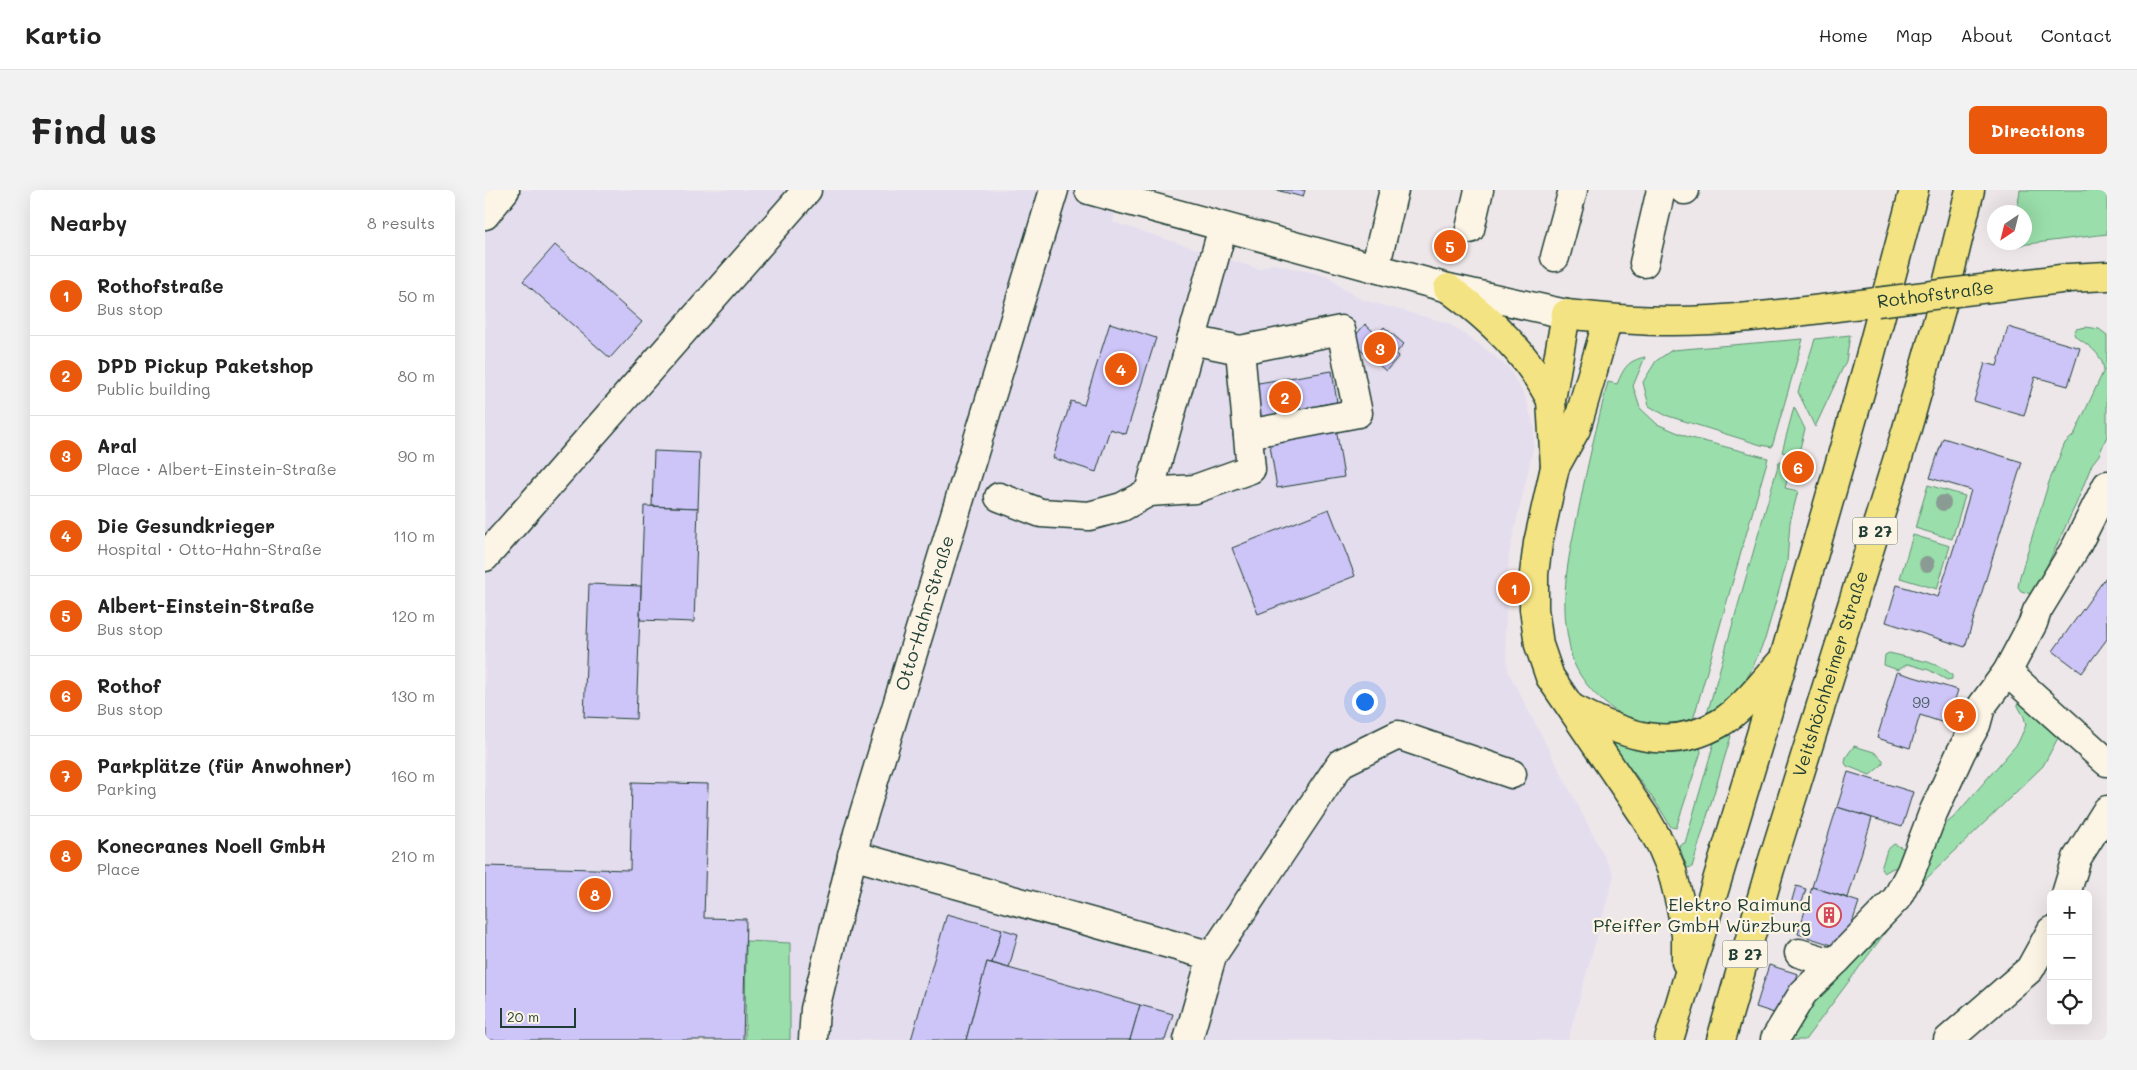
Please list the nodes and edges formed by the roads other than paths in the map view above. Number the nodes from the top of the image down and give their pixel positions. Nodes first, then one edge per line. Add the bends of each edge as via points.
1 (505, 190) edge
2 (807, 190) edge
3 (1054, 190) edge
4 (1089, 190) edge
5 (1394, 190) edge
6 (1479, 190) edge
7 (1573, 190) edge
8 (1661, 190) edge
9 (1914, 190) edge
10 (1970, 190) edge
11 (485, 215) edge
12 (1223, 226) junction
13 (1470, 229) dead end
14 (1555, 257) dead end
15 (1644, 264) dead end
16 (1375, 268) junction
17 (2107, 276) edge
18 (1448, 288) junction
19 (1566, 314) junction
20 (1608, 318) junction
21 (1191, 340) junction
22 (1240, 350) junction
23 (1551, 400) junction
24 (1248, 434) junction
25 (1555, 467) junction
26 (2107, 485) edge
27 (1149, 492) junction
28 (999, 497) dead end
29 (485, 557) edge
30 (1784, 658) junction
31 (2007, 672) junction
32 (1570, 708) junction
33 (2107, 762) edge
34 (1512, 774) dead end
35 (2107, 810) edge
36 (852, 855) junction
37 (2066, 890) edge
38 (2049, 935) edge
39 (1799, 954) dead end
40 (1212, 956) junction
41 (1837, 960) junction
42 (1687, 981) junction
43 (1775, 1039) dead end
44 (813, 1040) edge
45 (1189, 1040) edge
46 (1669, 1040) edge
47 (1721, 1040) edge
48 (1948, 1040) edge

1 - 11 street
2 - 29 street
3 - 36 street, Otto-Hahn-Straße
4 - 12 street
5 - 16 street
6 - 13 street
7 - 14 street
8 - 15 street
9 - 30 main road, B 27
10 - 47 main road, Veitshöchheimer Straße / B 27 via 1906,432 1770,869
12 - 16 street
12 - 21 street
16 - 18 street
17 - 20 main road, Rothofstraße, bridge via 1764,315 1674,322
18 - 19 street
18 - 23 main road via 1500,330 1540,378
19 - 20 main road, Rothofstraße
19 - 23 main road
20 - 25 main road via 1576,429
21 - 22 street
21 - 27 street
22 - 24 street
22 - 24 street via 1341,330 1358,413
23 - 25 main road
24 - 27 street via 1251,469 1195,489
25 - 32 main road via 1538,543 1534,609 1542,653 1551,677
26 - 31 street
27 - 28 street via 1122,506 1089,516 1041,513
30 - 32 main road via 1737,708 1721,722 1699,733 1670,739 1642,737
30 - 42 main road, B 27
31 - 33 street
31 - 41 street via 1981,707 1976,725 1940,797 1905,884 1889,907
32 - 42 main road via 1645,818 1667,858 1686,935
34 - 40 street via 1398,735 1341,763
35 - 37 street via 2077,858
36 - 40 street
36 - 44 street, Otto-Hahn-Straße via 815,1009
38 - 48 street via 2030,969
39 - 41 street via 1825,962
40 - 45 street
41 - 43 street via 1803,993
42 - 46 main road, B 27

